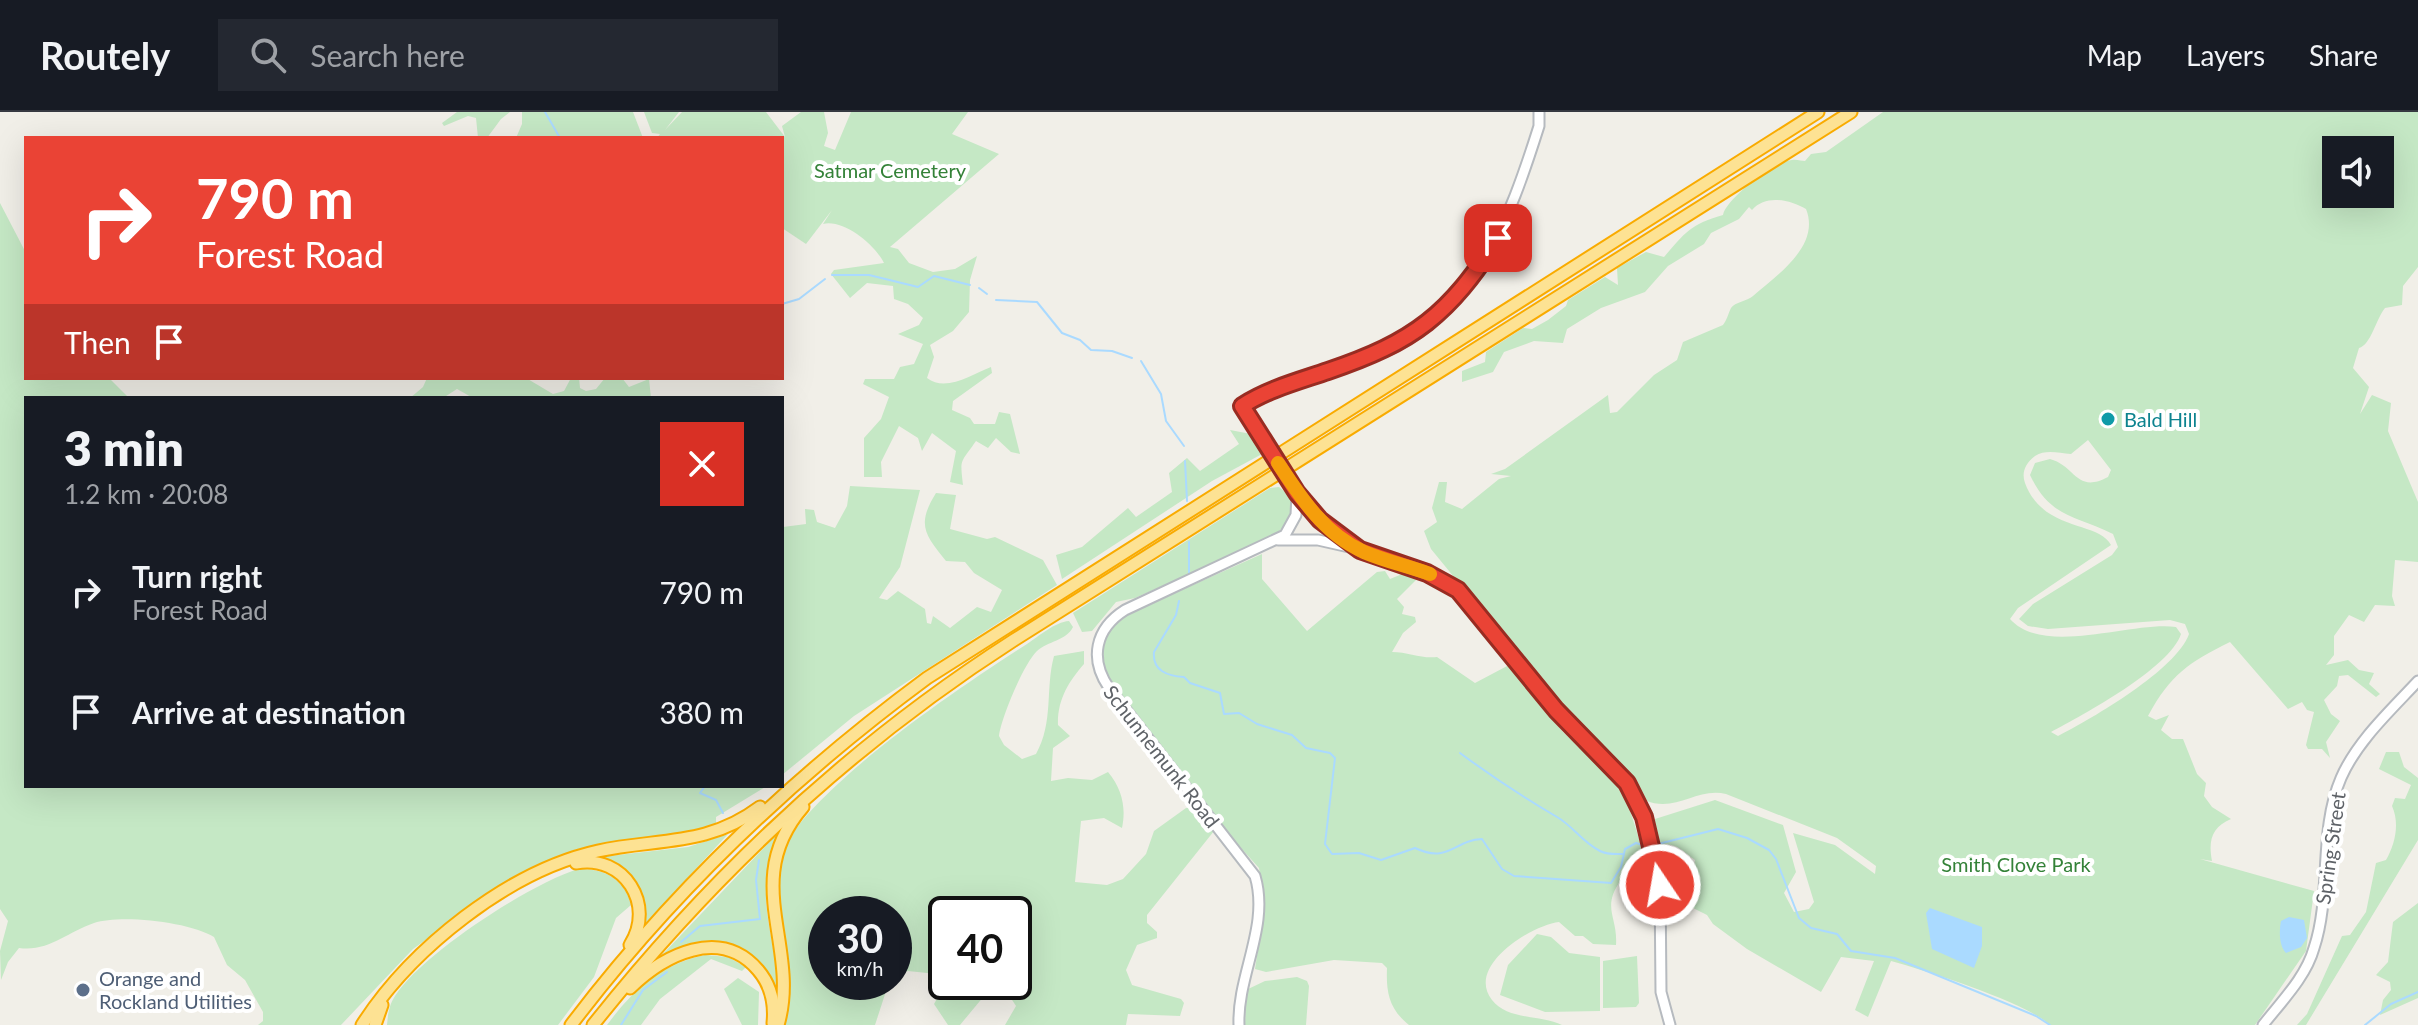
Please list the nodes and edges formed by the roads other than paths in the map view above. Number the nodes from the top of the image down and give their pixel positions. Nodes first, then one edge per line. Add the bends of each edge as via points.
1 (1539, 112) edge
2 (1818, 112) edge
3 (1851, 112) edge
4 (1294, 488) junction
5 (1278, 540) junction
6 (1360, 550) junction
7 (2418, 681) edge
8 (866, 746) junction
9 (815, 766) junction
10 (590, 1001) junction
11 (380, 1002) junction
12 (362, 1025) edge
13 (375, 1025) edge
14 (571, 1025) edge
15 (593, 1025) edge
16 (775, 1025) edge
17 (1239, 1025) edge
18 (1670, 1025) edge
19 (2263, 1025) edge

1 - 4 street, bridge via 1539,126 1504,227 1473,277 1435,317 1386,351 1274,389 1242,406
2 - 9 highway via 978,644
3 - 8 highway via 998,651
4 - 5 street via 1294,521
4 - 6 street via 1334,533
5 - 6 street, Schunnemunk Road via 1318,540
5 - 17 street, Schunnemunk Road via 1119,613 1103,630 1095,657 1108,687 1256,878 1257,923 1240,990
6 - 18 street via 1427,573 1458,590 1556,710 1627,783 1644,817 1660,883 1661,992
7 - 19 street, Spring Street via 2342,777 2332,812 2313,953
8 - 15 highway via 716,883
8 - 16 highway via 797,814 775,859 771,897 784,986
9 - 10 highway via 690,885
9 - 11 highway via 749,816 715,832 589,853 519,884 435,941 395,979
10 - 11 highway via 634,938 640,910 625,877 610,866 588,861 548,874 482,911 428,953
10 - 14 highway
11 - 12 highway
11 - 13 highway
15 - 16 highway via 652,969 684,952 709,947 736,953 757,969 772,997

